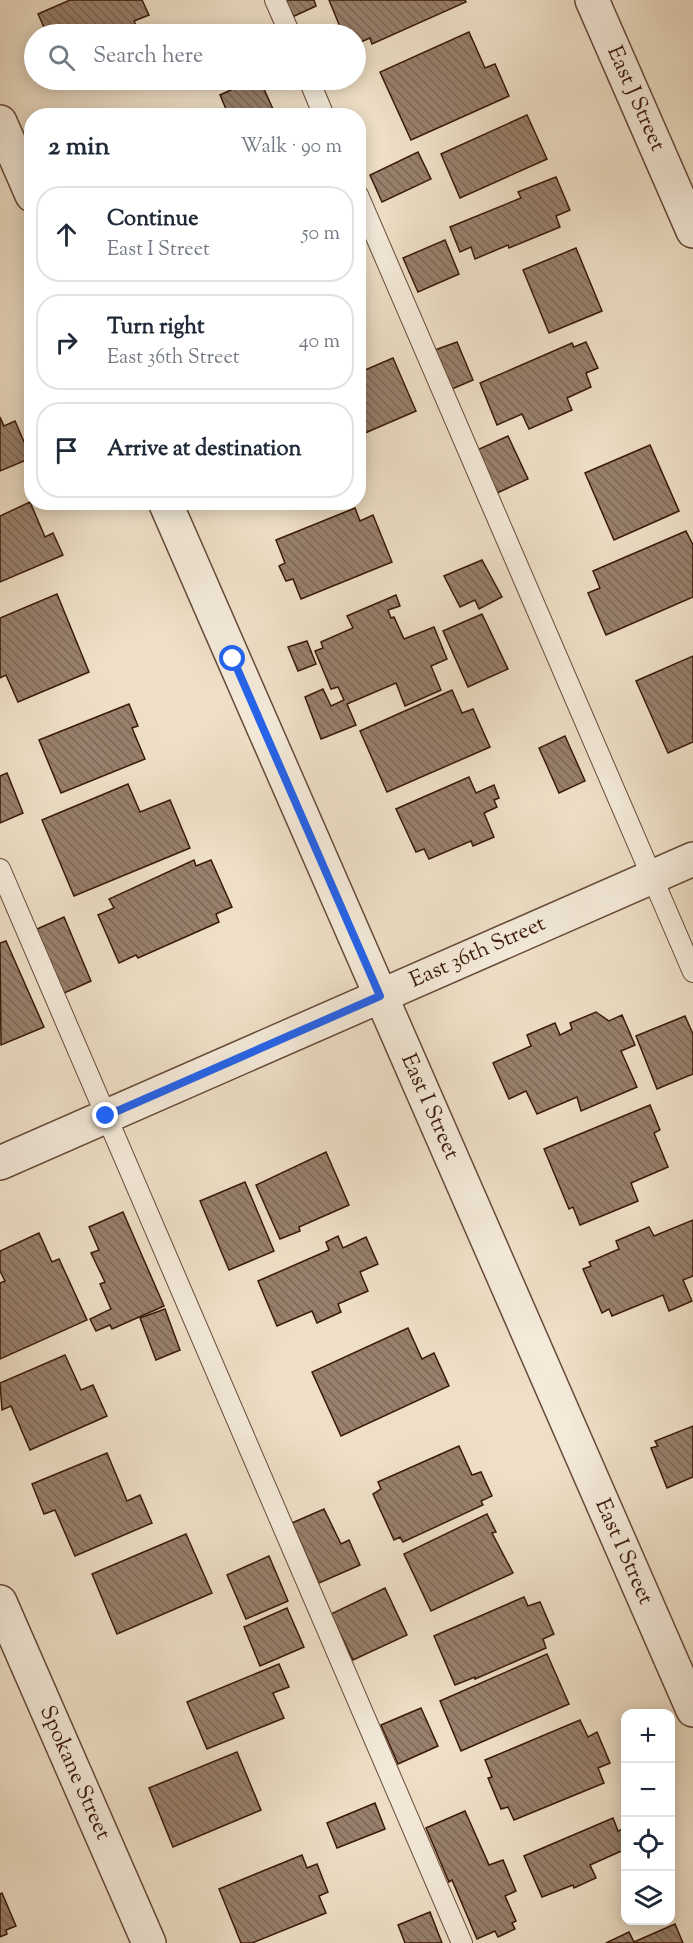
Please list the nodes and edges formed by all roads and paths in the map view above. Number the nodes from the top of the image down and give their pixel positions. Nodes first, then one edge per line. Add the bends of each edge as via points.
1 (275, 0) edge
2 (592, 0) edge
3 (286, 24) edge
4 (313, 90) edge
5 (321, 108) edge
6 (0, 122) edge
7 (24, 177) edge
8 (366, 214) edge
9 (693, 231) edge
10 (168, 510) edge
11 (693, 858) edge
12 (0, 869) edge
13 (652, 877) junction
14 (693, 972) edge
15 (380, 996) junction
16 (106, 1116) junction
17 (0, 1163) edge
18 (0, 1602) edge
19 (693, 1710) edge
20 (149, 1943) edge
21 (462, 1943) edge

1 - 3 lane
2 - 9 street, East J Street
4 - 5 lane
6 - 7 street
8 - 13 lane
10 - 15 street, East I Street
11 - 13 street, East 36th Street
12 - 16 lane
13 - 14 lane
13 - 15 street, East 36th Street
15 - 16 street, East 36th Street
15 - 19 street, East I Street
16 - 17 street, East 36th Street
16 - 21 lane
18 - 20 street, Spokane Street

